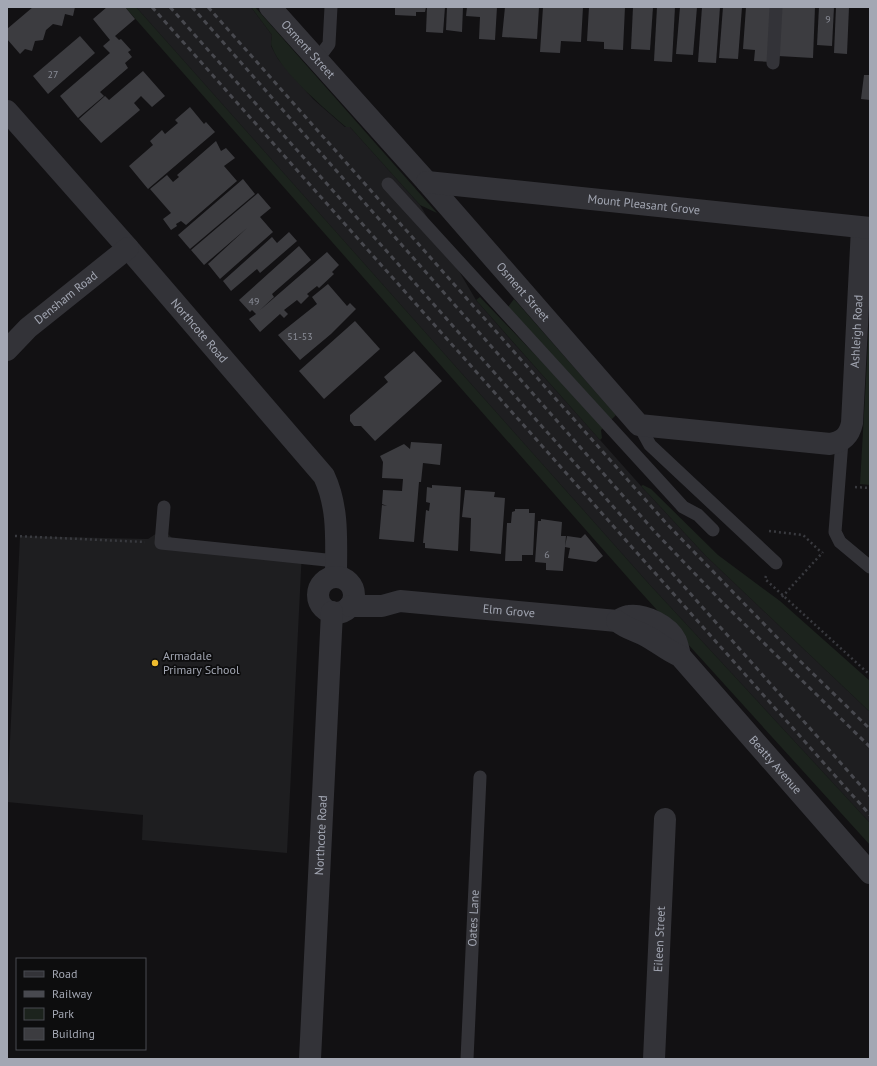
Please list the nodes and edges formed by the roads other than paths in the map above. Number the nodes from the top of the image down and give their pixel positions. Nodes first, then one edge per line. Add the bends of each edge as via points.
1 (270, 7) edge
2 (331, 7) edge
3 (776, 7) edge
4 (317, 60) junction
5 (773, 63) dead end
6 (7, 111) edge
7 (427, 182) junction
8 (388, 184) dead end
9 (866, 228) edge
10 (128, 248) junction
11 (7, 350) edge
12 (639, 425) junction
13 (842, 441) junction
14 (710, 501) junction
15 (164, 507) dead end
16 (698, 515) junction
17 (713, 530) dead end
18 (864, 556) edge
19 (776, 563) road end
20 (870, 567) edge
21 (342, 589) junction
22 (654, 630) joint
23 (480, 777) dead end
24 (665, 820) dead end
25 (870, 873) edge
26 (310, 1059) edge
27 (467, 1059) edge
28 (654, 1059) edge

1 - 4 street, Osment Street
2 - 4 lane via 329,44
3 - 5 lane
4 - 7 street, Osment Street
6 - 10 street, Northcote Road
7 - 9 street, Mount Pleasant Grove
7 - 12 street, Osment Street
8 - 16 lane via 683,507
9 - 13 street, Ashleigh Road via 852,423
10 - 11 street, Densham Road via 28,328
10 - 21 street, Northcote Road via 324,476 334,507
12 - 13 street via 830,444
12 - 14 lane via 650,445
13 - 18 lane via 835,524 837,537 845,547
14 - 16 lane
14 - 19 lane
15 - 21 lane via 161,543
16 - 17 lane
18 - 20 lane
21 - 22 street, Elm Grove via 382,593 400,602 617,621 628,629
21 - 26 street, Northcote Road
22 - 25 street, Beatty Avenue via 670,632 676,641 680,656
23 - 27 lane, Oates Lane
24 - 28 street, Eileen Street

